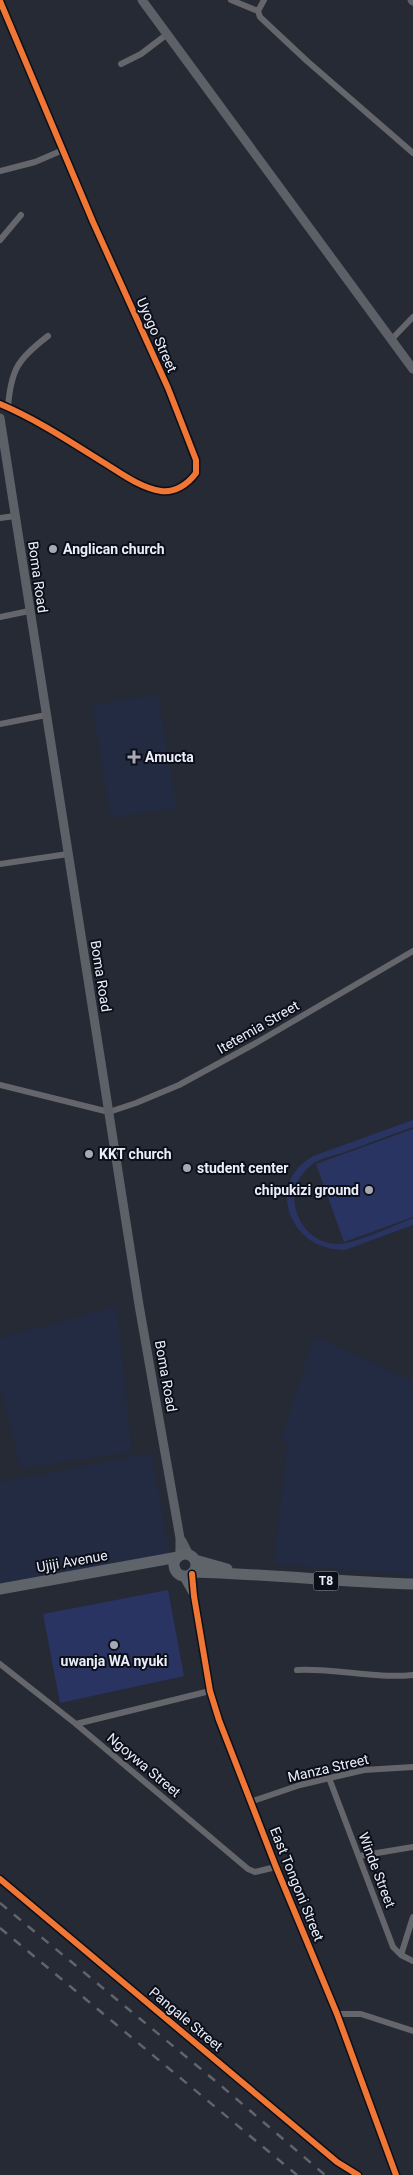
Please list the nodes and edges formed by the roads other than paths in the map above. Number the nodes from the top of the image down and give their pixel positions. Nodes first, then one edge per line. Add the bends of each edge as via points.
1 (142, 0) edge
2 (231, 0) edge
3 (241, 0) edge
4 (264, 0) edge
5 (0, 1) edge
6 (246, 6) junction
7 (258, 11) junction
8 (166, 35) junction
9 (121, 64) dead end
10 (63, 150) junction
11 (413, 153) edge
12 (0, 171) edge
13 (20, 215) dead end
14 (0, 240) edge
15 (413, 316) edge
16 (48, 336) dead end
17 (392, 340) junction
18 (413, 369) edge
19 (0, 404) edge
20 (8, 407) junction
21 (0, 418) edge
22 (15, 516) junction
23 (0, 518) edge
24 (29, 611) junction
25 (0, 617) edge
26 (46, 715) junction
27 (0, 724) edge
28 (68, 854) junction
29 (0, 864) edge
30 (413, 951) edge
31 (0, 1085) edge
32 (109, 1112) junction
33 (186, 1557) junction
34 (150, 1562) junction
35 (240, 1572) junction
36 (187, 1574) junction
37 (413, 1584) edge
38 (0, 1589) edge
39 (0, 1664) edge
40 (297, 1670) dead end
41 (413, 1675) edge
42 (210, 1691) junction
43 (76, 1724) junction
44 (413, 1758) edge
45 (412, 1767) edge
46 (329, 1778) junction
47 (250, 1802) junction
48 (413, 1847) edge
49 (359, 1856) junction
50 (276, 1867) junction
51 (0, 1879) edge
52 (413, 1917) edge
53 (401, 1955) junction
54 (413, 1961) edge
55 (337, 2014) junction
56 (413, 2031) edge
57 (358, 2175) edge
58 (396, 2175) edge

1 - 8 main road
2 - 6 street
3 - 6 street
4 - 7 street
5 - 10 street, Uyogo Street
6 - 7 street
7 - 11 street via 260,17 287,43
8 - 9 street
8 - 17 main road
10 - 12 street via 35,162
10 - 20 street, Uyogo Street via 168,388 196,460 196,473 172,491 159,491 138,483 66,438
13 - 14 street
15 - 17 street
16 - 20 street via 16,366
17 - 18 main road
19 - 20 street, Uyogo Street
21 - 22 main road, Boma Road
22 - 23 street
22 - 24 main road, Boma Road
24 - 25 street
24 - 26 main road, Boma Road
26 - 27 street
26 - 28 main road, Boma Road
28 - 29 street
28 - 32 main road, Boma Road
30 - 32 street, Itetemia Street via 179,1085
31 - 32 street
32 - 33 main road, Boma Road via 139,1305
33 - 34 highway, T8
33 - 35 highway, T8
33 - 36 highway via 196,1568
33 - 36 highway via 174,1564
34 - 36 highway, T8
34 - 38 highway, Ujiji Avenue / T8
35 - 36 highway, T8
35 - 37 highway, T8 via 340,1582
36 - 42 street, East Tongoni Street via 194,1596
39 - 43 street, Ngoywa Street
40 - 41 street
42 - 43 street
42 - 47 street, East Tongoni Street
43 - 50 street, Ngoywa Street via 248,1869 255,1872
44 - 45 street
45 - 46 street, Manza Street via 364,1770
46 - 47 street, Manza Street
46 - 49 street, Winde Street
47 - 50 street, East Tongoni Street
48 - 49 street
49 - 53 street, Winde Street via 393,1947
50 - 55 street, East Tongoni Street
51 - 57 street, Pangale Street via 337,2162
52 - 53 street
53 - 54 street
55 - 56 street via 362,2014
55 - 58 street, East Tongoni Street

